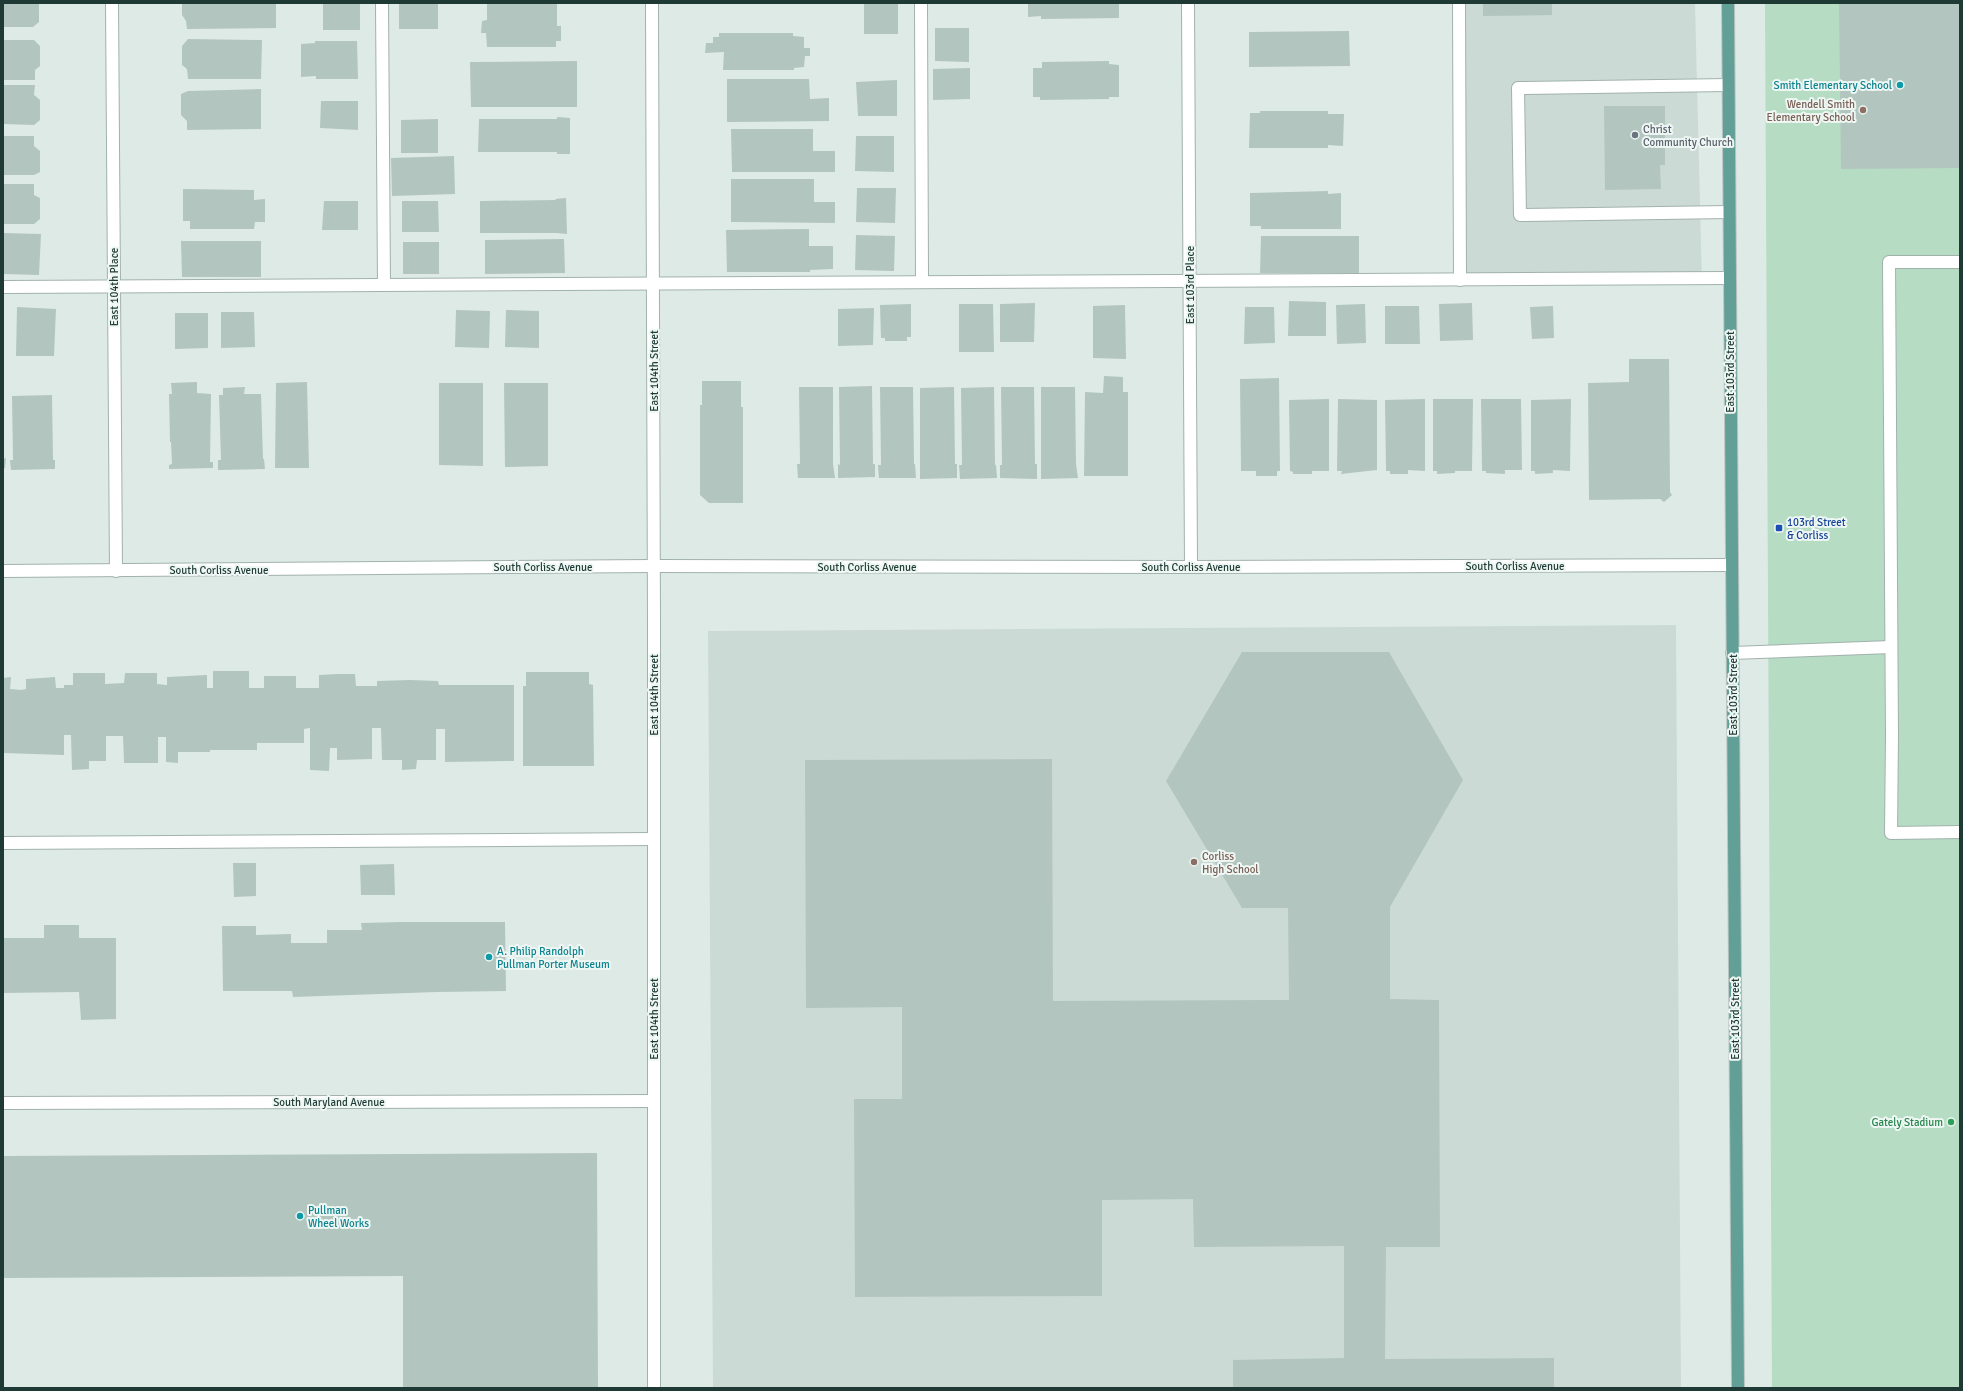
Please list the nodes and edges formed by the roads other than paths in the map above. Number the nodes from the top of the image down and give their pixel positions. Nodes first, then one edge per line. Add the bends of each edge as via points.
1 (112, 3) edge
2 (382, 3) edge
3 (652, 3) edge
4 (921, 3) edge
5 (1188, 3) edge
6 (1459, 3) edge
7 (1728, 3) edge
8 (1728, 85) junction
9 (1729, 212) junction
10 (1960, 262) edge
11 (1730, 278) junction
12 (1460, 280) junction
13 (1190, 281) junction
14 (922, 282) junction
15 (653, 284) junction
16 (384, 285) junction
17 (114, 286) junction
18 (3, 287) edge
19 (1732, 564) junction
20 (654, 566) junction
21 (1191, 567) junction
22 (3, 571) edge
23 (116, 571) junction
24 (1891, 647) junction
25 (1732, 653) junction
26 (1960, 832) edge
27 (654, 839) junction
28 (3, 842) edge
29 (654, 1101) junction
30 (3, 1103) edge
31 (654, 1388) edge
32 (1738, 1388) edge

1 - 17 street, East 104th Place
2 - 16 street
3 - 15 street, East 104th Street
4 - 14 street
5 - 13 street, East 103rd Place
6 - 12 street
7 - 8 main road, East 103rd Street
8 - 9 main road, East 103rd Street
8 - 9 street via 1518,88 1520,215
9 - 11 main road, East 103rd Street
10 - 24 street via 1889,262
11 - 12 street
11 - 19 main road, East 103rd Street
12 - 13 street
13 - 14 street
13 - 21 street, East 103rd Place
14 - 15 street
15 - 16 street
15 - 20 street, East 104th Street
16 - 17 street
17 - 18 street
17 - 23 street, East 104th Place
19 - 21 street, South Corliss Avenue
19 - 25 main road, East 103rd Street
20 - 21 street, South Corliss Avenue
20 - 23 street, South Corliss Avenue
20 - 27 street, East 104th Street
22 - 23 street, South Corliss Avenue
24 - 25 street
24 - 26 street via 1891,833
25 - 32 main road, East 103rd Street
27 - 28 street
27 - 29 street, East 104th Street
29 - 30 street, South Maryland Avenue
29 - 31 street, East 104th Street

